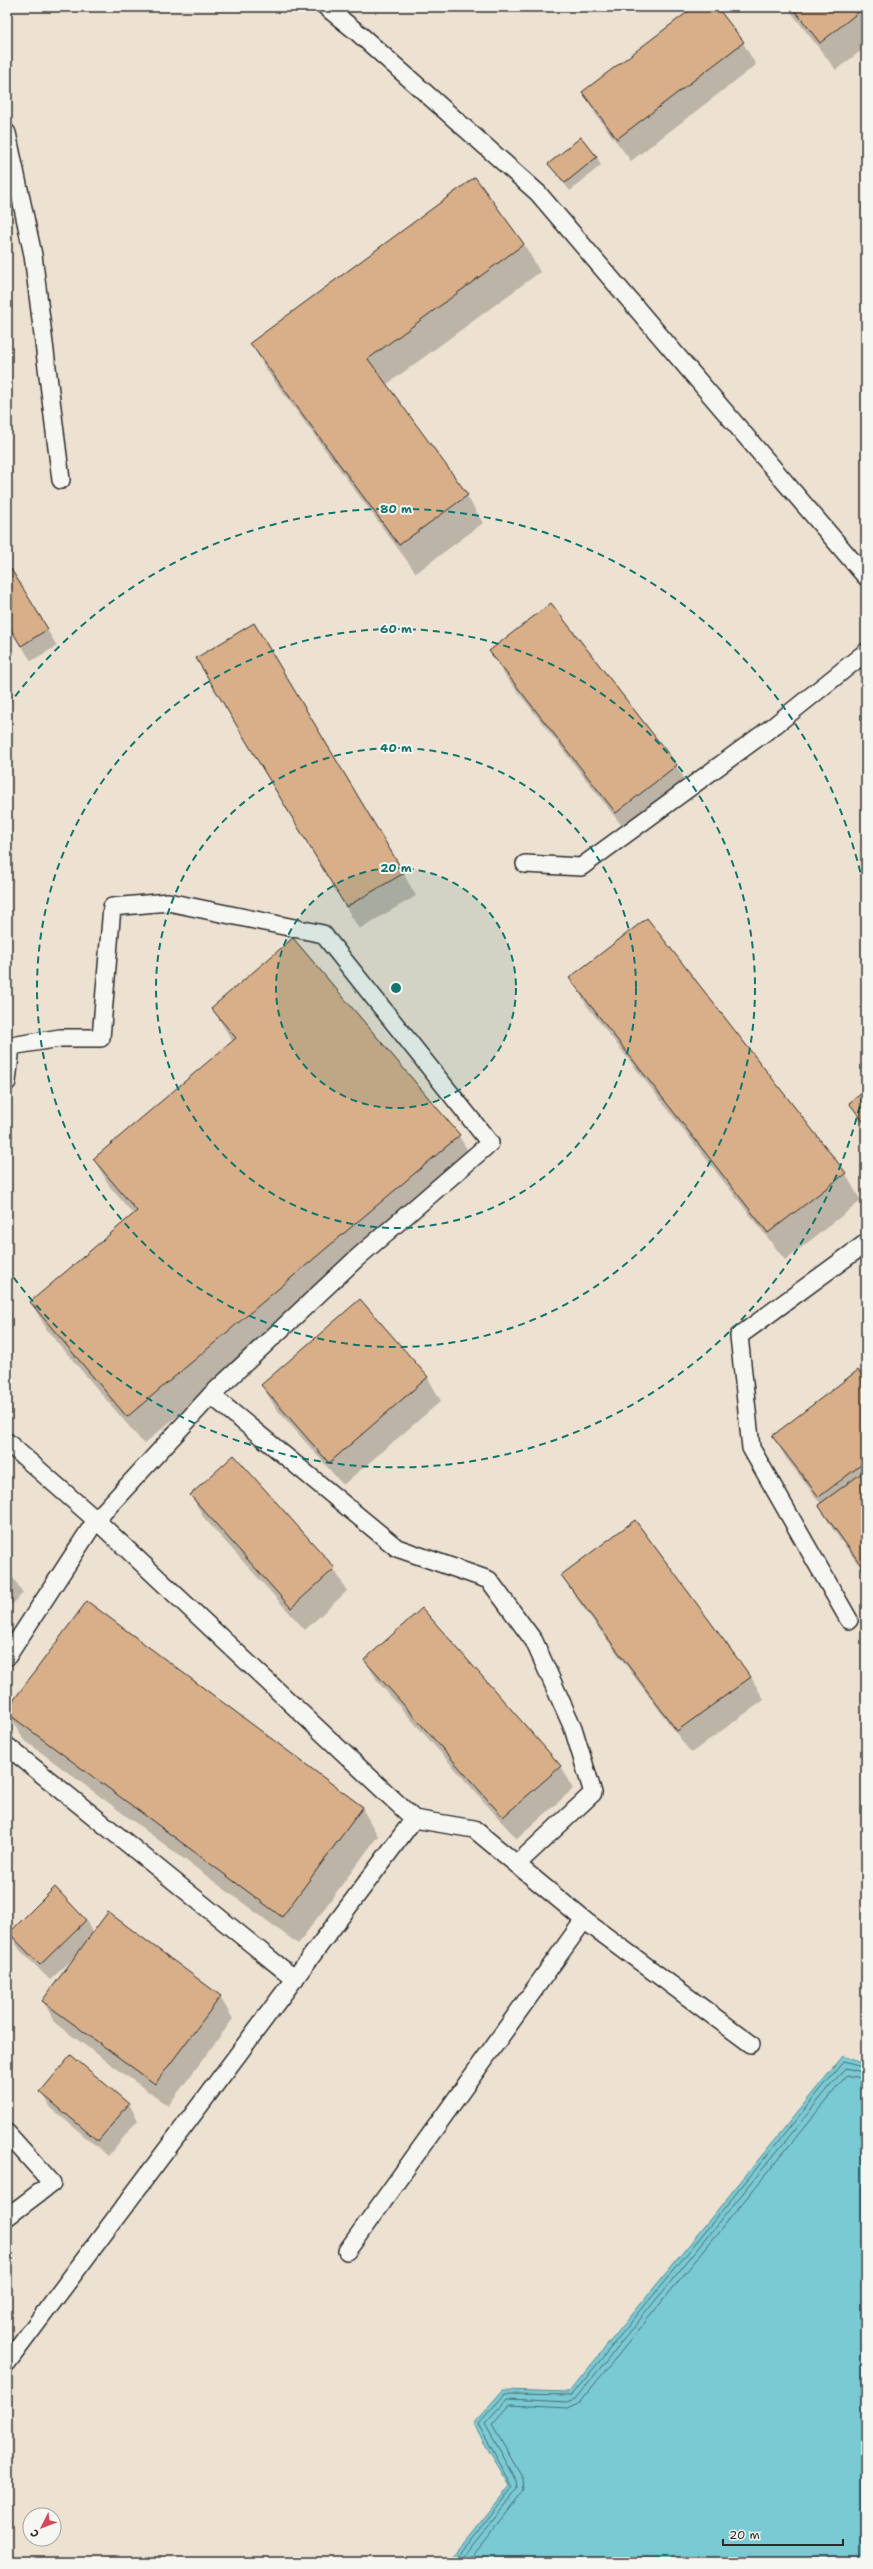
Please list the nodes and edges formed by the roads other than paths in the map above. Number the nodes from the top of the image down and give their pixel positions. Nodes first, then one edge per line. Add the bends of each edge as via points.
1 (326, 7) edge
2 (7, 132) edge
3 (61, 480) dead end
4 (866, 577) edge
5 (866, 652) edge
6 (525, 864) dead end
7 (7, 1082) edge
8 (866, 1243) edge
9 (211, 1395) junction
10 (7, 1442) edge
11 (96, 1520) junction
12 (849, 1620) dead end
13 (7, 1657) edge
14 (7, 1746) edge
15 (414, 1819) junction
16 (517, 1864) junction
17 (584, 1920) junction
18 (295, 1979) junction
19 (751, 2044) dead end
20 (7, 2133) edge
21 (7, 2217) edge
22 (346, 2251) dead end
23 (7, 2363) edge

1 - 4 lane via 538,193
2 - 3 lane via 33,256
5 - 6 lane via 775,725 582,867
7 - 9 lane via 11,1046 60,1038 101,1038 112,907 168,902 323,934 490,1144 357,1258
8 - 12 lane via 739,1336 751,1448
9 - 11 lane
9 - 16 lane via 398,1548 489,1580 534,1641 573,1728 593,1793
10 - 11 lane
11 - 13 lane
11 - 15 lane
14 - 18 lane
15 - 16 lane via 474,1829
15 - 18 lane
16 - 17 lane
17 - 19 lane
17 - 22 lane
18 - 23 lane
20 - 21 lane via 52,2183

